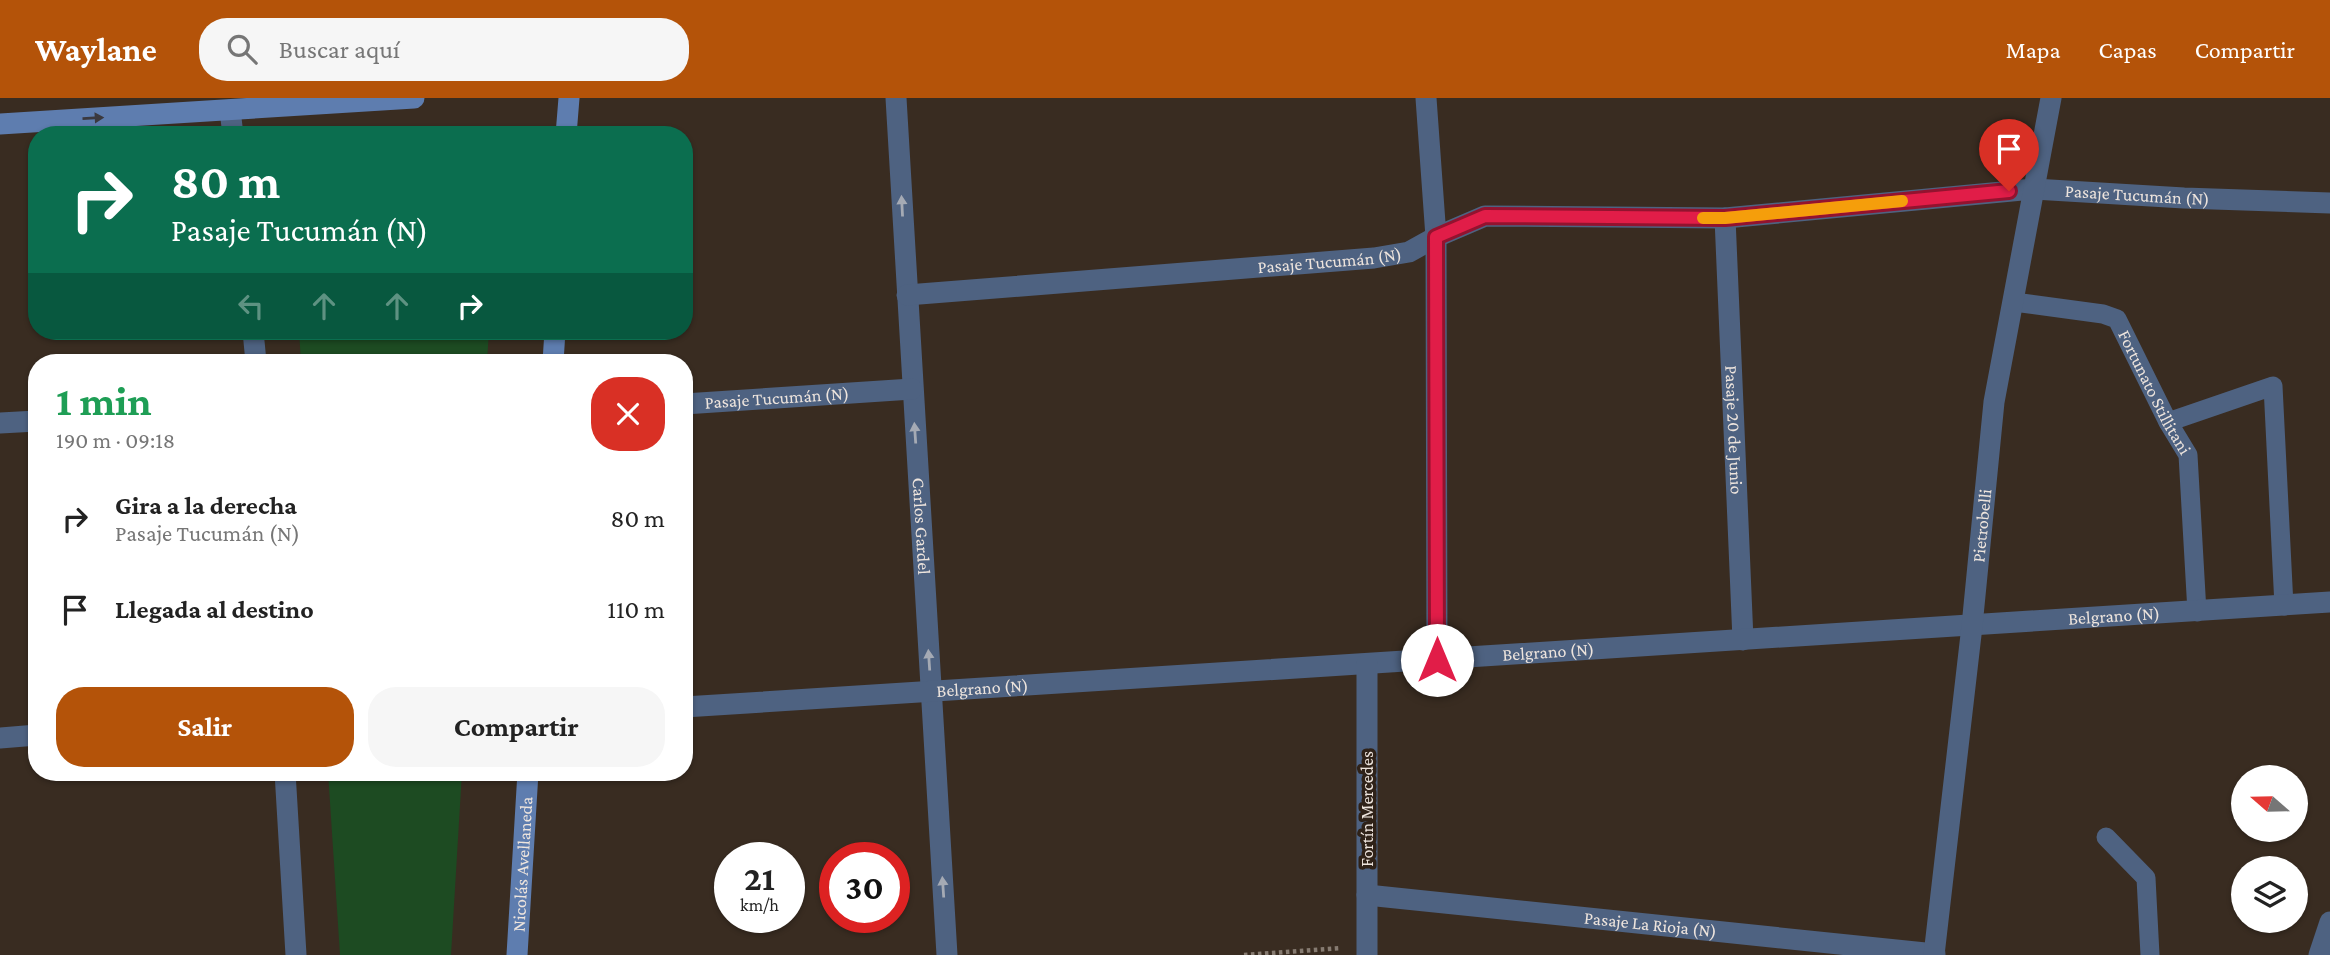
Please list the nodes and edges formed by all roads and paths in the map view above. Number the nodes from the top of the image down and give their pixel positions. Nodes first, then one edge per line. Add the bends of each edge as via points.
1 (414, 98) edge
2 (569, 98) edge
3 (896, 98) edge
4 (1426, 98) edge
5 (2051, 98) edge
6 (230, 104) edge
7 (0, 124) edge
8 (232, 126) edge
9 (567, 126) edge
10 (2034, 189) junction
11 (2330, 203) edge
12 (1725, 218) junction
13 (1436, 237) junction
14 (907, 295) junction
15 (2014, 302) junction
16 (912, 389) junction
17 (693, 403) edge
18 (28, 421) edge
19 (2168, 422) junction
20 (0, 423) edge
21 (2330, 602) edge
22 (2284, 606) junction
23 (2197, 611) junction
24 (1972, 626) junction
25 (1743, 640) junction
26 (1437, 660) junction
27 (1367, 664) junction
28 (931, 691) junction
29 (693, 706) edge
30 (28, 736) edge
31 (0, 738) edge
32 (286, 781) edge
33 (527, 781) edge
34 (2106, 837) dead end
35 (1367, 895) junction
36 (2330, 922) edge
37 (1367, 951) edge
38 (296, 955) edge
39 (517, 955) edge
40 (947, 955) edge
41 (1244, 955) edge
42 (1934, 955) edge
43 (2150, 955) edge
44 (2319, 955) edge

1 - 6 street
2 - 9 street
14 -> 3 street, Carlos Gardel
4 - 13 street
5 - 10 street, Pietrobelli
7 -> 6 street
6 - 8 street
10 - 11 street, Pasaje Tucumán (N)
10 - 12 street, Pasaje Tucumán (N)
10 - 15 street, Pietrobelli
12 - 13 street, Pasaje Tucumán (N) via 1485,216
12 - 25 street, Pasaje 20 de Junio
13 - 14 street, Pasaje Tucumán (N) via 1409,252 1374,258
13 - 26 street
14 - 16 street, Carlos Gardel
15 - 19 lane, Fortunato Stillitani via 2117,319
15 - 24 street, Pietrobelli via 1994,402
16 - 17 street, Pasaje Tucumán (N)
28 -> 16 street, Carlos Gardel
18 - 20 street
19 - 22 lane via 2273,386
19 - 23 lane, Fortunato Stillitani via 2188,454
21 - 22 street, Belgrano (N)
22 - 23 street, Belgrano (N)
23 - 24 street, Belgrano (N)
24 - 25 street, Belgrano (N)
24 - 42 street, Pietrobelli
25 - 26 street, Belgrano (N)
26 - 27 street, Belgrano (N)
27 - 28 street, Belgrano (N)
27 - 35 street, Fortín Mercedes
28 - 29 street, Belgrano (N)
40 -> 28 street, Carlos Gardel
30 - 31 street
32 - 38 street
33 - 39 street, Nicolás Avellaneda
34 - 43 lane via 2146,878
35 - 37 street, Fortín Mercedes
35 - 42 street, Pasaje La Rioja (N)
36 - 44 street
37 - 41 path

